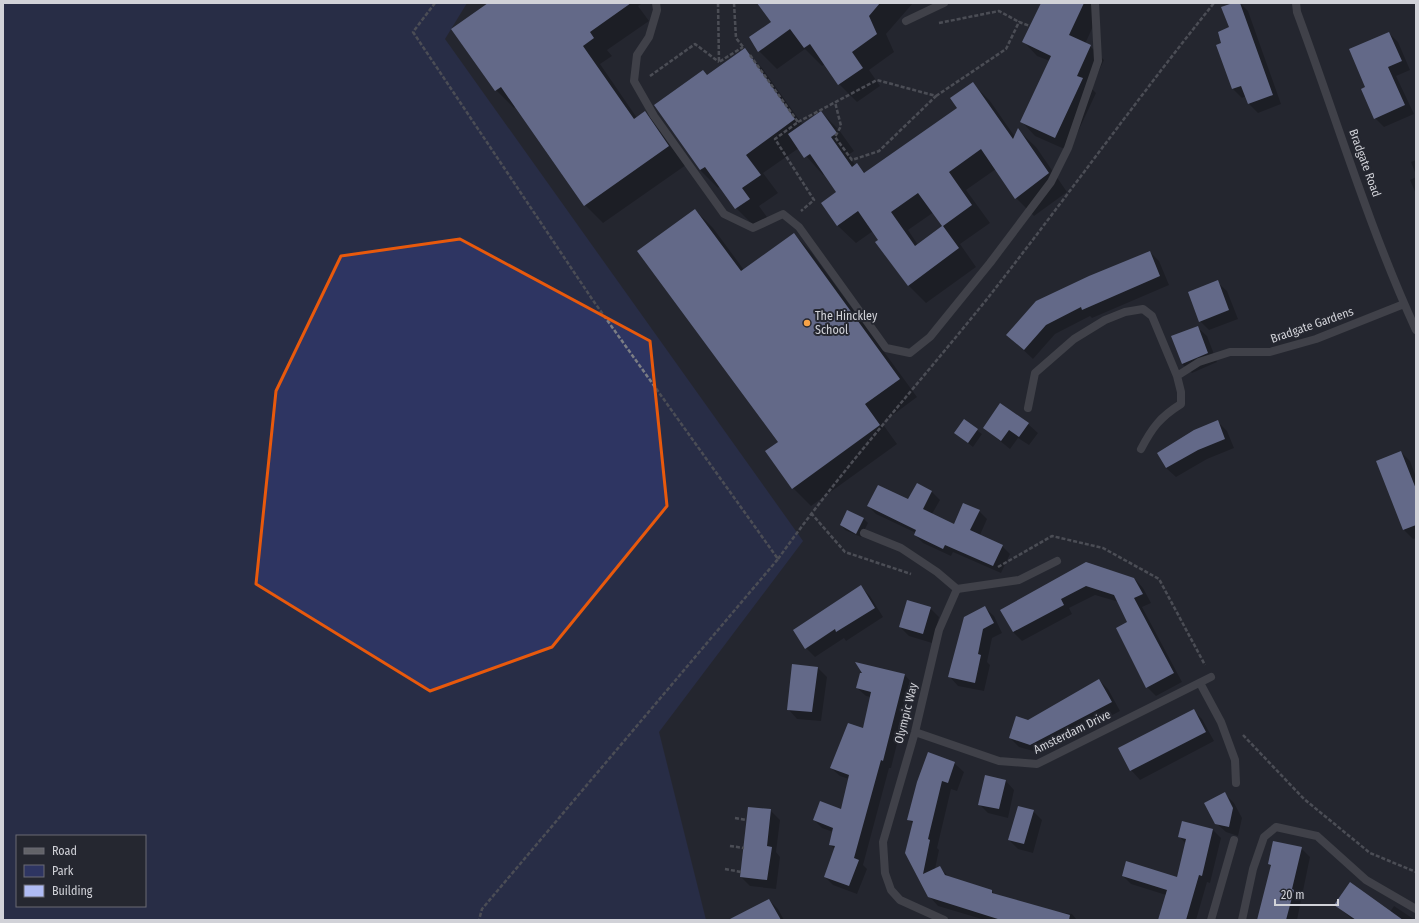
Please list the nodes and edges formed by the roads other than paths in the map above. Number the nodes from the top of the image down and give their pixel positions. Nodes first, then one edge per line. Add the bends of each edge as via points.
1 (656, 3) edge
2 (944, 3) edge
3 (1095, 3) edge
4 (1296, 3) edge
5 (906, 21) dead end
6 (1404, 304) junction
7 (1416, 330) edge
8 (1177, 376) junction
9 (1028, 408) dead end
10 (1141, 449) dead end
11 (864, 533) dead end
12 (1057, 561) dead end
13 (957, 590) junction
14 (1211, 677) dead end
15 (1200, 683) junction
16 (914, 732) junction
17 (1236, 783) dead end
18 (1234, 840) dead end
19 (1416, 909) edge
20 (944, 920) edge
21 (1211, 920) edge
22 (1242, 920) edge

1 - 3 street via 657,10 649,37 637,55 634,81 654,116 724,214 753,228 783,214 799,227 886,348 910,353 930,337 1051,182 1068,148 1098,61
2 - 5 street
4 - 6 street, Bradgate Road via 1297,12
6 - 7 street, Bradgate Road
6 - 8 street, Bradgate Gardens via 1316,339 1270,352 1230,352 1200,362
8 - 9 street via 1152,316 1143,309 1124,312 1104,320 1074,339 1034,373
8 - 10 street via 1181,404 1166,413 1152,428
11 - 13 street via 901,548 937,572
12 - 13 street via 1020,580
13 - 16 street, Olympic Way via 939,630
14 - 15 street, Amsterdam Drive
15 - 16 street, Amsterdam Drive via 1037,764 998,761
15 - 17 street via 1221,722 1235,760
16 - 20 street, Olympic Way via 883,842 885,873 891,890 900,900
18 - 21 street
19 - 22 street via 1366,880 1317,836 1276,828 1264,837 1253,869

